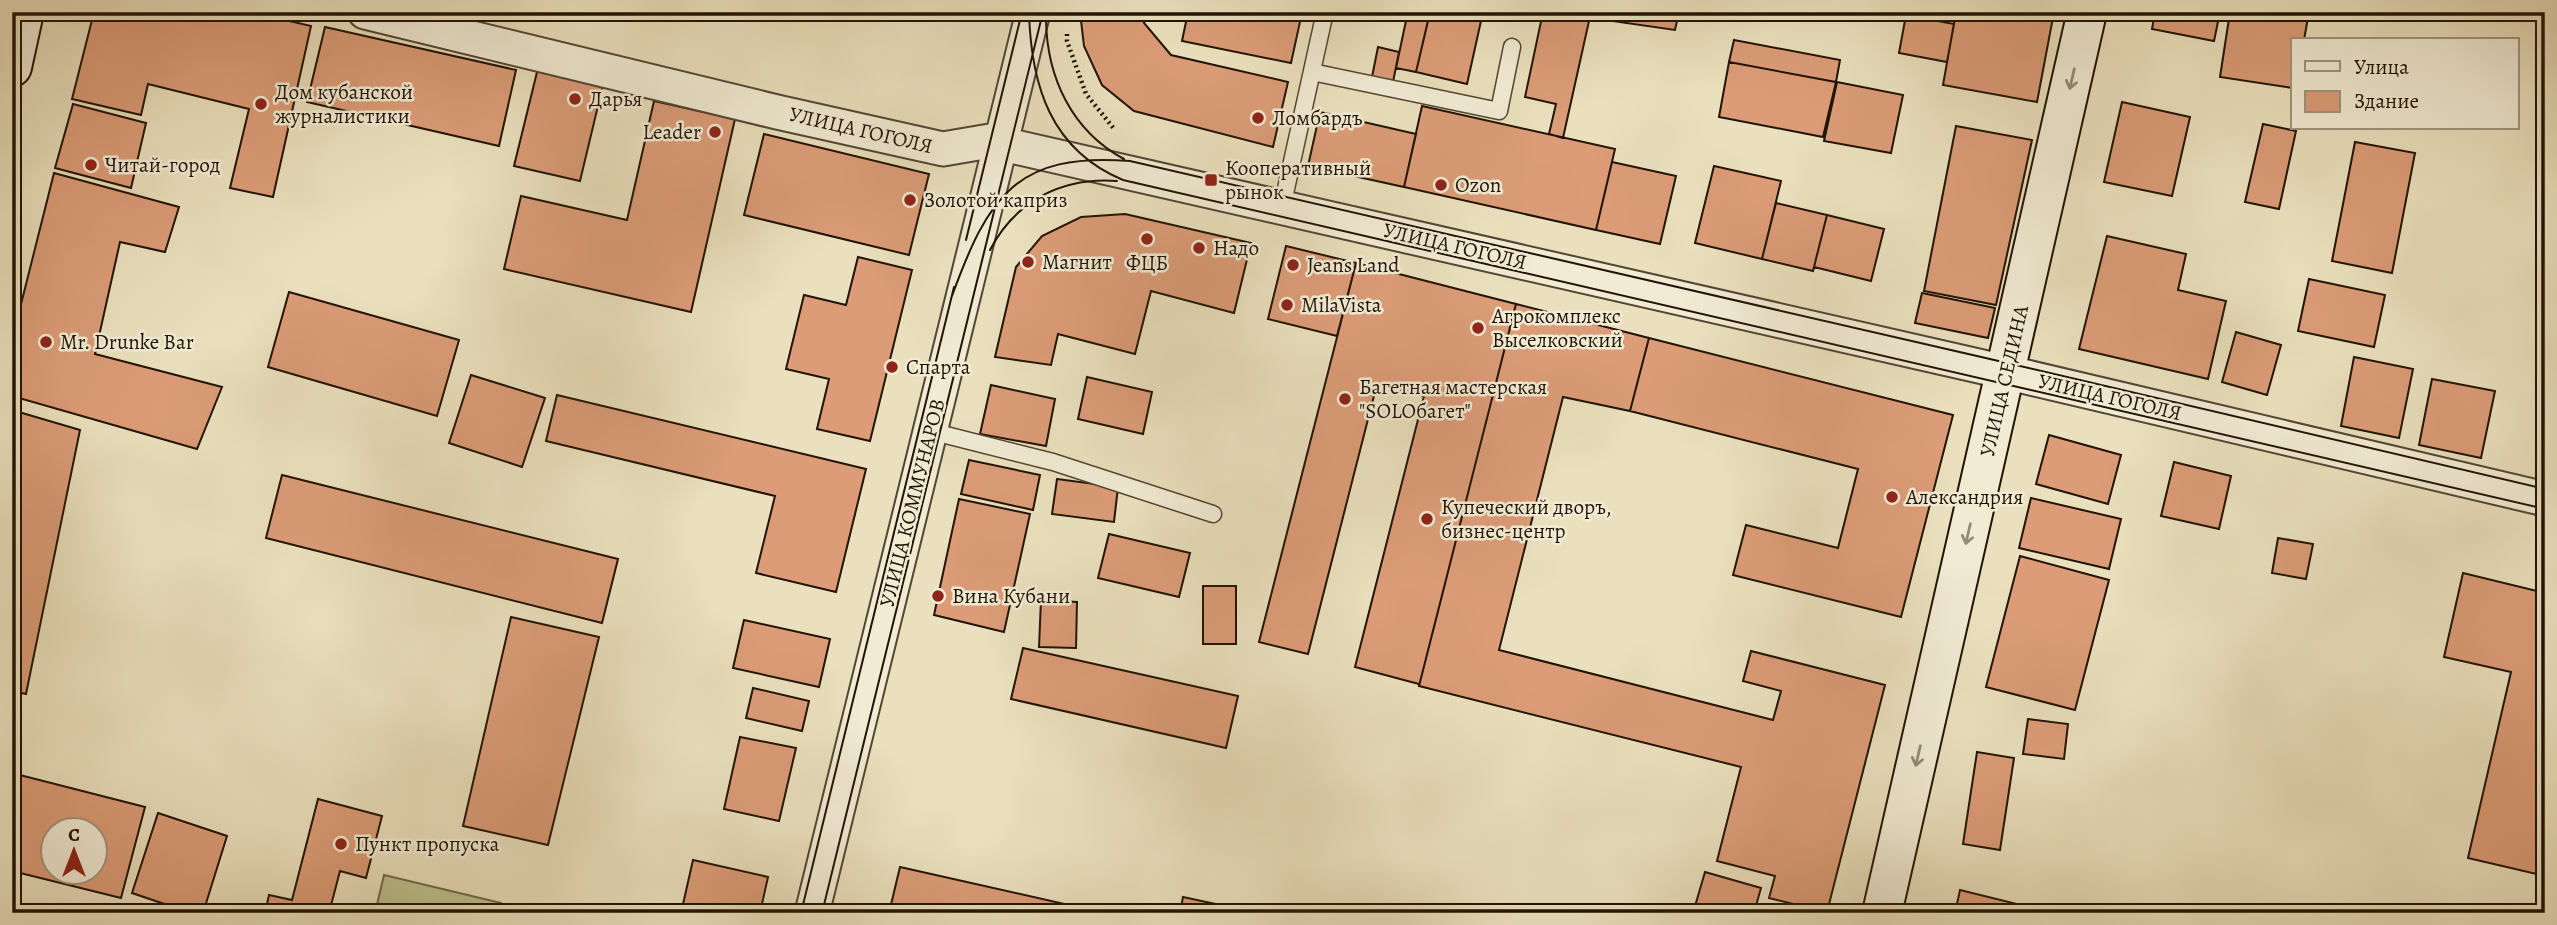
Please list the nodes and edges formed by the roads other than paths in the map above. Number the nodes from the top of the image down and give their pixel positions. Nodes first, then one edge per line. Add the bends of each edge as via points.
1 (23, 12) edge
2 (365, 12) edge
3 (1033, 12) edge
4 (1325, 12) edge
5 (2087, 12) edge
6 (1512, 47) dead end
7 (12, 67) edge
8 (1312, 72) junction
9 (1001, 144) junction
10 (1282, 207) junction
11 (2005, 372) junction
12 (930, 431) junction
13 (2545, 499) edge
14 (1213, 514) dead end
15 (812, 913) edge
16 (1882, 913) edge

1 - 7 main road
2 - 9 street, УЛИЦА ГОГОЛЯ via 943,149 990,141
3 - 9 street, УЛИЦА КОММУНАРОВ
4 - 8 lane
5 -> 11 main road, УЛИЦА СЕДИНА
6 - 8 lane via 1499,111
8 - 10 lane
9 - 10 street, УЛИЦА ГОГОЛЯ
9 - 12 street, УЛИЦА КОММУНАРОВ
10 - 11 street, УЛИЦА ГОГОЛЯ
11 - 13 street, УЛИЦА ГОГОЛЯ
11 -> 16 main road, УЛИЦА СЕДИНА
12 - 14 lane via 1054,462
12 - 15 street, УЛИЦА КОММУНАРОВ

